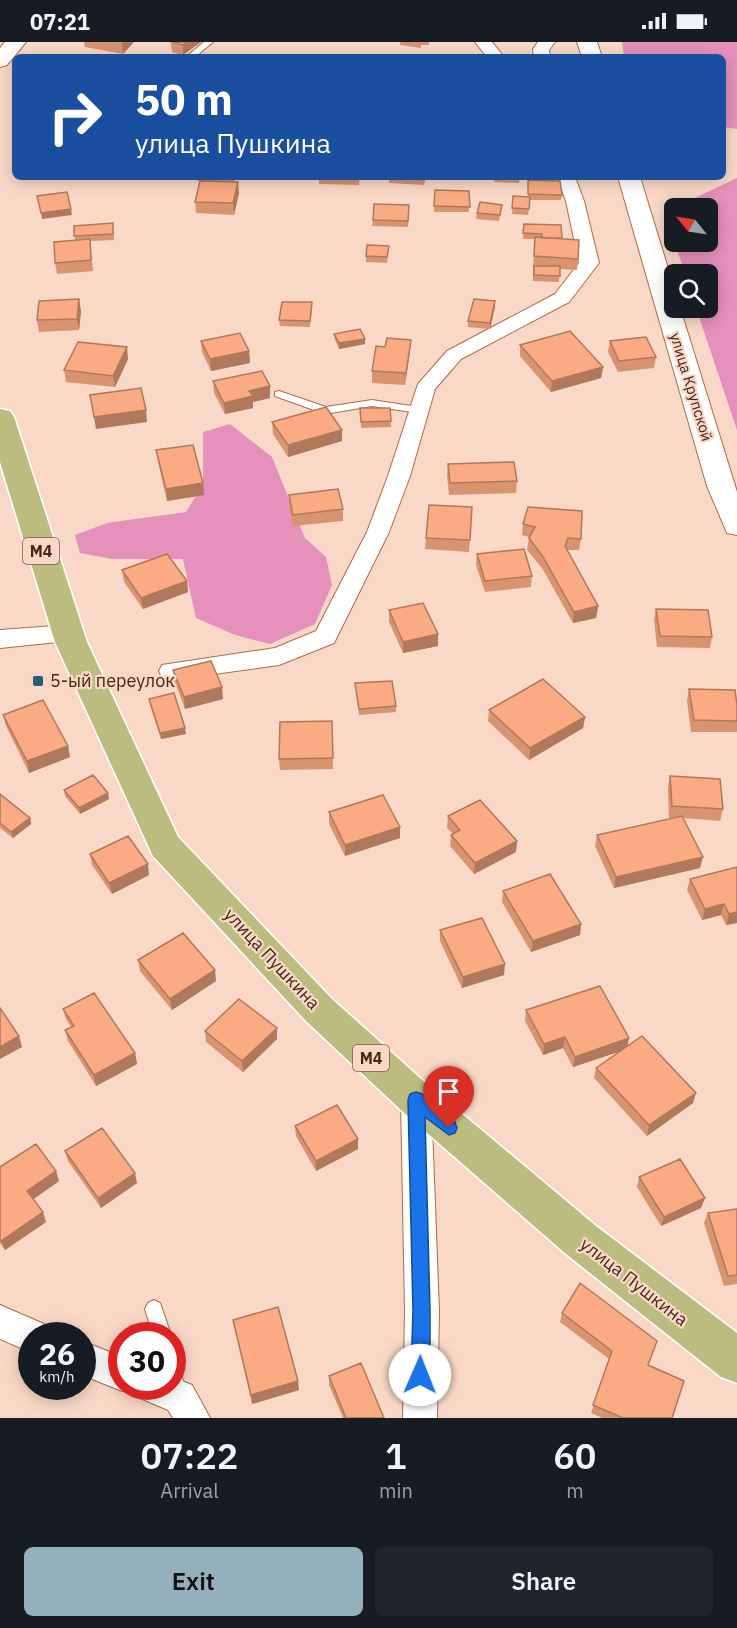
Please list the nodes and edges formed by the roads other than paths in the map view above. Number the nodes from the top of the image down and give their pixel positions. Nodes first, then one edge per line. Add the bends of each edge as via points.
1 (16, 42) edge
2 (209, 42) edge
3 (483, 42) edge
4 (194, 54) edge
5 (493, 54) edge
6 (0, 61) edge
7 (567, 180) edge
8 (630, 180) edge
9 (279, 394) dead end
10 (418, 410) junction
11 (0, 417) edge
12 (737, 526) edge
13 (68, 634) junction
14 (0, 639) edge
15 (171, 671) edge
16 (416, 1100) junction
17 (154, 1309) dead end
18 (0, 1322) edge
19 (158, 1322) edge
20 (18, 1330) edge
21 (737, 1361) edge
22 (420, 1418) edge

1 - 6 street
2 - 4 lane
3 - 5 street
7 - 10 street via 589,263 562,298 454,355 425,388
8 - 12 street, улица Крупской via 721,486
9 - 10 lane via 325,411 372,403
10 - 15 street via 378,532 325,637 279,656
11 - 13 highway, улица Пушкина / M4
13 - 14 street
13 - 16 highway, улица Пушкина / M4 via 165,846 319,1010
16 - 21 highway, улица Пушкина / M4 via 581,1240
16 - 22 street via 422,1311
17 - 19 lane
18 - 20 street

